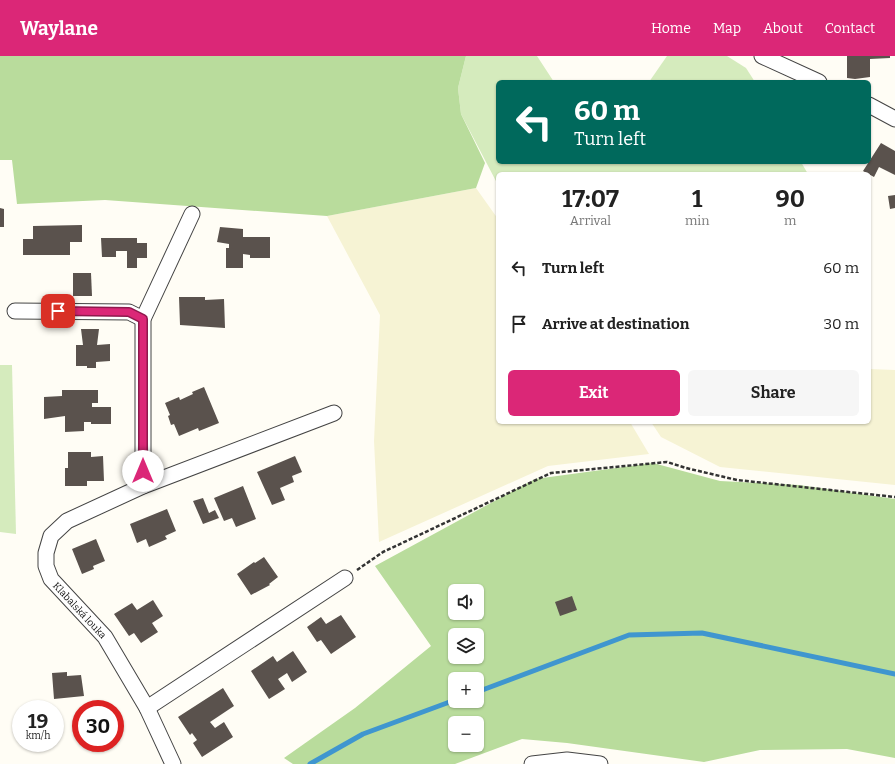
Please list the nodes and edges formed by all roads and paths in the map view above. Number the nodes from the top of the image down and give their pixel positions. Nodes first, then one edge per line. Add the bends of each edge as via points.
1 (762, 56) edge
2 (815, 80) edge
3 (871, 106) edge
4 (895, 119) edge
5 (192, 214) dead end
6 (15, 311) dead end
7 (143, 319) junction
8 (334, 413) dead end
9 (143, 486) junction
10 (895, 497) edge
11 (345, 578) joint
12 (147, 708) junction
13 (173, 764) edge
14 (532, 764) edge
15 (600, 764) edge

1 - 2 street
3 - 4 street
5 - 7 street
6 - 7 street via 129,312
7 - 9 street
8 - 9 street, Klabalská louka
9 - 12 street, Klabalská louka via 67,521 51,536 46,553 46,566 51,580 106,637
10 - 11 path via 737,480 667,462 551,473 383,552
11 - 12 street
12 - 13 street, Klabalská louka
14 - 15 street via 567,760

